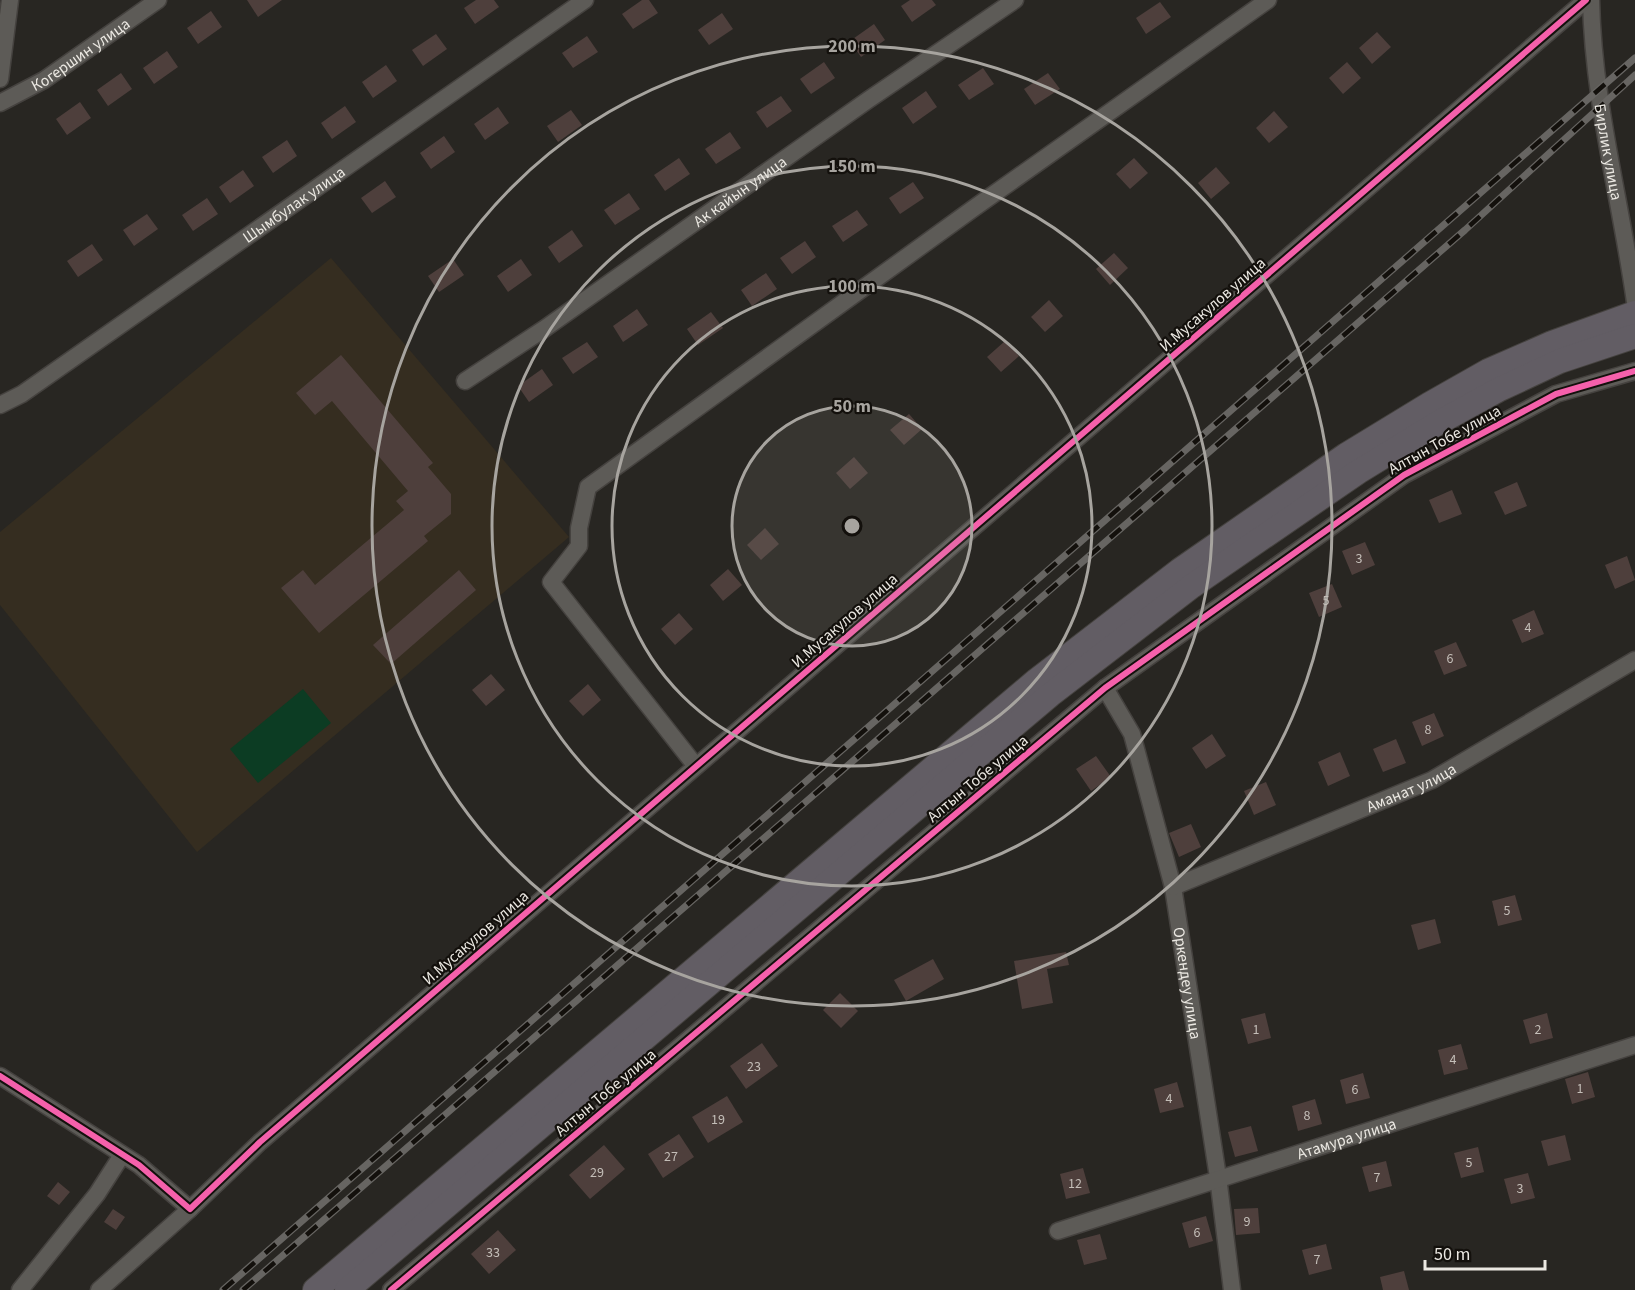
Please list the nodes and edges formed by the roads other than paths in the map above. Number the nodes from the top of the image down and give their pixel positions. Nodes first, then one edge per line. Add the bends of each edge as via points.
1 (10, 0) edge
2 (158, 0) edge
3 (585, 0) edge
4 (1015, 0) edge
5 (1268, 0) edge
6 (1586, 0) edge
7 (1591, 0) edge
8 (0, 79) edge
9 (0, 103) edge
10 (1632, 257) edge
11 (1635, 301) edge
12 (1635, 336) edge
13 (1635, 371) edge
14 (465, 381) dead end
15 (0, 405) edge
16 (1635, 660) edge
17 (1105, 688) junction
18 (695, 765) junction
19 (1173, 888) junction
20 (1635, 1045) edge
21 (0, 1076) edge
22 (122, 1155) junction
23 (1218, 1177) junction
24 (190, 1209) junction
25 (1058, 1231) dead end
26 (20, 1290) edge
27 (99, 1290) edge
28 (315, 1290) edge
29 (347, 1290) edge
30 (391, 1290) edge
31 (1232, 1290) edge

1 - 8 street
2 - 9 street, Когершин улица via 44,80
3 - 15 street, Шымбулак улица via 22,394
4 - 14 street, Ак кайын улица
5 - 18 street via 588,487 579,546 551,582
6 - 18 street, И.Мусакулов улица
7 - 10 street, Бирлик улица via 1598,90
10 - 11 street, Бирлик улица
11 - 28 highway via 1488,371 1428,405 1346,455 1180,570 1037,680
12 - 29 highway via 1560,361 1438,423 1358,472 1192,586 1050,695
13 - 17 street, Алтын Тобе улица via 1556,394 1404,475
16 - 19 street, Аманат улица via 1432,780
17 - 19 street, Оркендеу улица via 1132,734
17 - 30 street, Алтын Тобе улица
18 - 24 street, И.Мусакулов улица via 260,1142
19 - 23 street, Оркендеу улица
20 - 23 street, Атамура улица
21 - 22 street
22 - 24 street
22 - 26 street via 98,1194
23 - 25 street, Атамура улица
23 - 31 street, Оркендеу улица
24 - 27 street, И.Мусакулов улица

